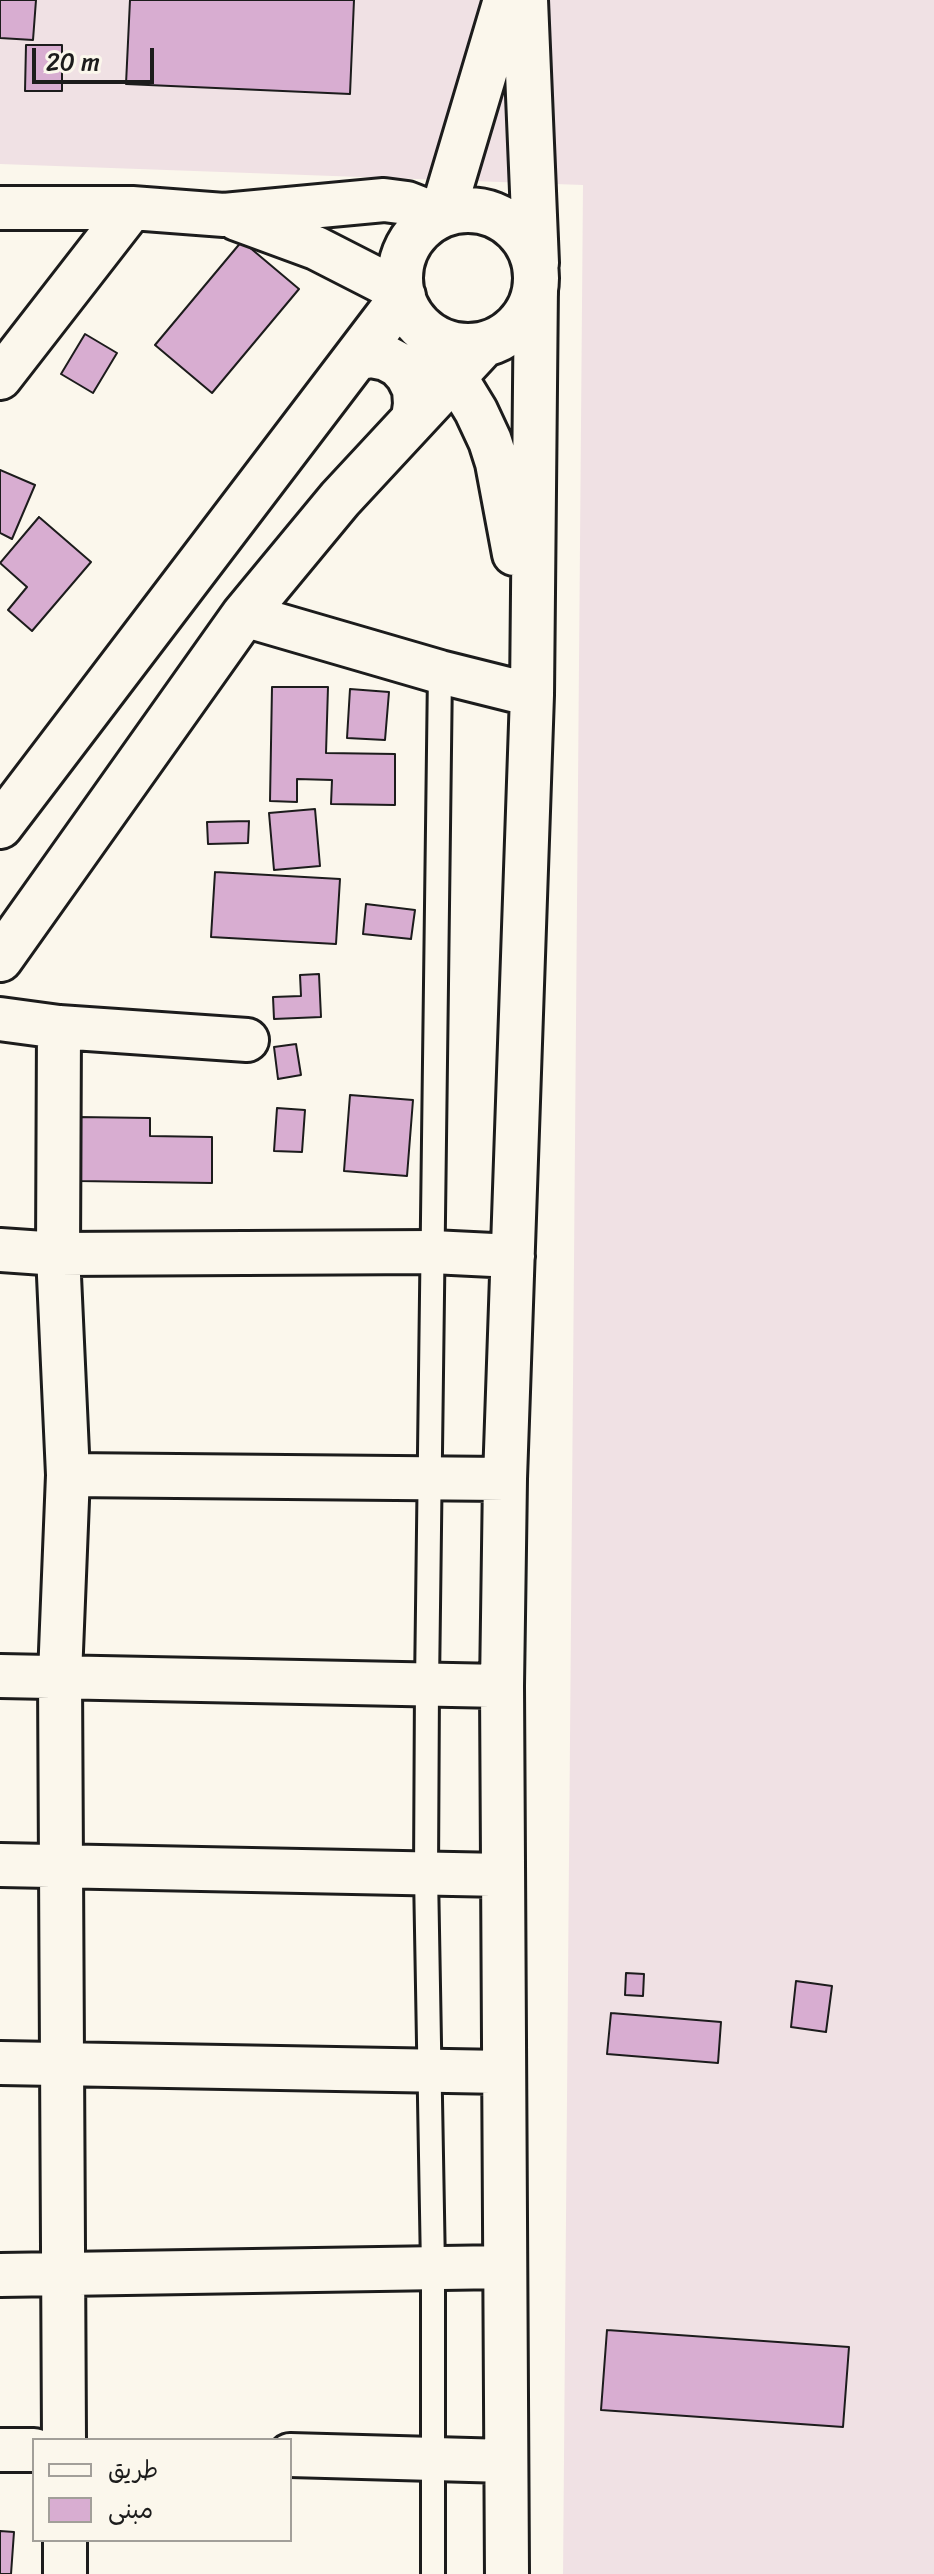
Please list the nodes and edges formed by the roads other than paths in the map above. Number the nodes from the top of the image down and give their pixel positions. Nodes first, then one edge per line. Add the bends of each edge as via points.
1 (506, 0) edge
2 (525, 0) edge
3 (0, 208) edge
4 (132, 208) junction
5 (224, 215) junction
6 (441, 216) junction
7 (536, 277) junction
8 (403, 294) junction
9 (429, 334) junction
10 (483, 345) junction
11 (356, 358) junction
12 (453, 376) junction
13 (0, 378) edge
14 (414, 418) junction
15 (244, 615) junction
16 (440, 672) junction
17 (532, 677) junction
18 (0, 826) edge
19 (0, 959) edge
20 (0, 1019) edge
21 (59, 1027) junction
22 (247, 1040) dead end
23 (0, 1250) edge
24 (432, 1252) junction
25 (58, 1254) junction
26 (513, 1256) junction
27 (68, 1475) junction
28 (430, 1478) junction
29 (505, 1479) junction
30 (0, 1676) edge
31 (60, 1676) junction
32 (427, 1685) junction
33 (502, 1686) junction
34 (0, 1865) edge
35 (61, 1865) junction
36 (426, 1874) junction
37 (503, 1875) junction
38 (0, 2063) edge
39 (62, 2063) junction
40 (430, 2071) junction
41 (504, 2072) junction
42 (505, 2267) junction
43 (433, 2268) junction
44 (0, 2275) edge
45 (64, 2275) junction
46 (64, 2438) edge
47 (0, 2450) edge
48 (32, 2450) edge
49 (292, 2455) edge
50 (433, 2459) junction
51 (506, 2461) junction
52 (65, 2542) edge
53 (65, 2574) edge
54 (433, 2574) edge
55 (507, 2574) edge

1 - 6 street
2 - 7 street
3 - 4 street
4 - 5 street
4 - 13 street
5 - 6 street via 384,200
5 - 8 street via 316,248
6 - 7 street via 463,210 502,219 530,249
6 - 8 street via 421,229 407,248 401,269
7 - 10 street via 531,305 519,323
7 - 17 street
8 - 9 street via 408,310
8 - 11 street
9 - 10 street via 464,346
9 - 12 street
10 - 12 street
11 - 14 street via 371,355 399,365 415,389
11 - 18 street
12 - 14 street
12 - 17 street via 476,411 497,463
14 - 15 street
15 - 16 street
15 - 19 street
16 - 17 street
16 - 24 lane
17 - 26 street
20 - 21 street
21 - 22 street
21 - 25 street
23 - 25 street
24 - 25 street
24 - 26 street
24 - 28 lane
25 - 27 street
26 - 29 street
27 - 28 street
27 - 31 street
28 - 29 street
28 - 32 lane
29 - 33 street
30 - 31 street
31 - 32 street
31 - 35 street
32 - 33 street
32 - 36 lane
33 - 37 street
34 - 35 street
35 - 36 street
35 - 39 street
36 - 37 street
36 - 40 lane
37 - 41 street
38 - 39 street
39 - 40 street
39 - 45 street
40 - 41 street
40 - 43 lane
41 - 42 street
42 - 43 street
42 - 51 street
43 - 45 street
43 - 50 lane
44 - 45 street
45 - 46 street
47 - 48 street
49 - 50 street
50 - 51 street
50 - 54 lane
51 - 55 street
52 - 53 street

